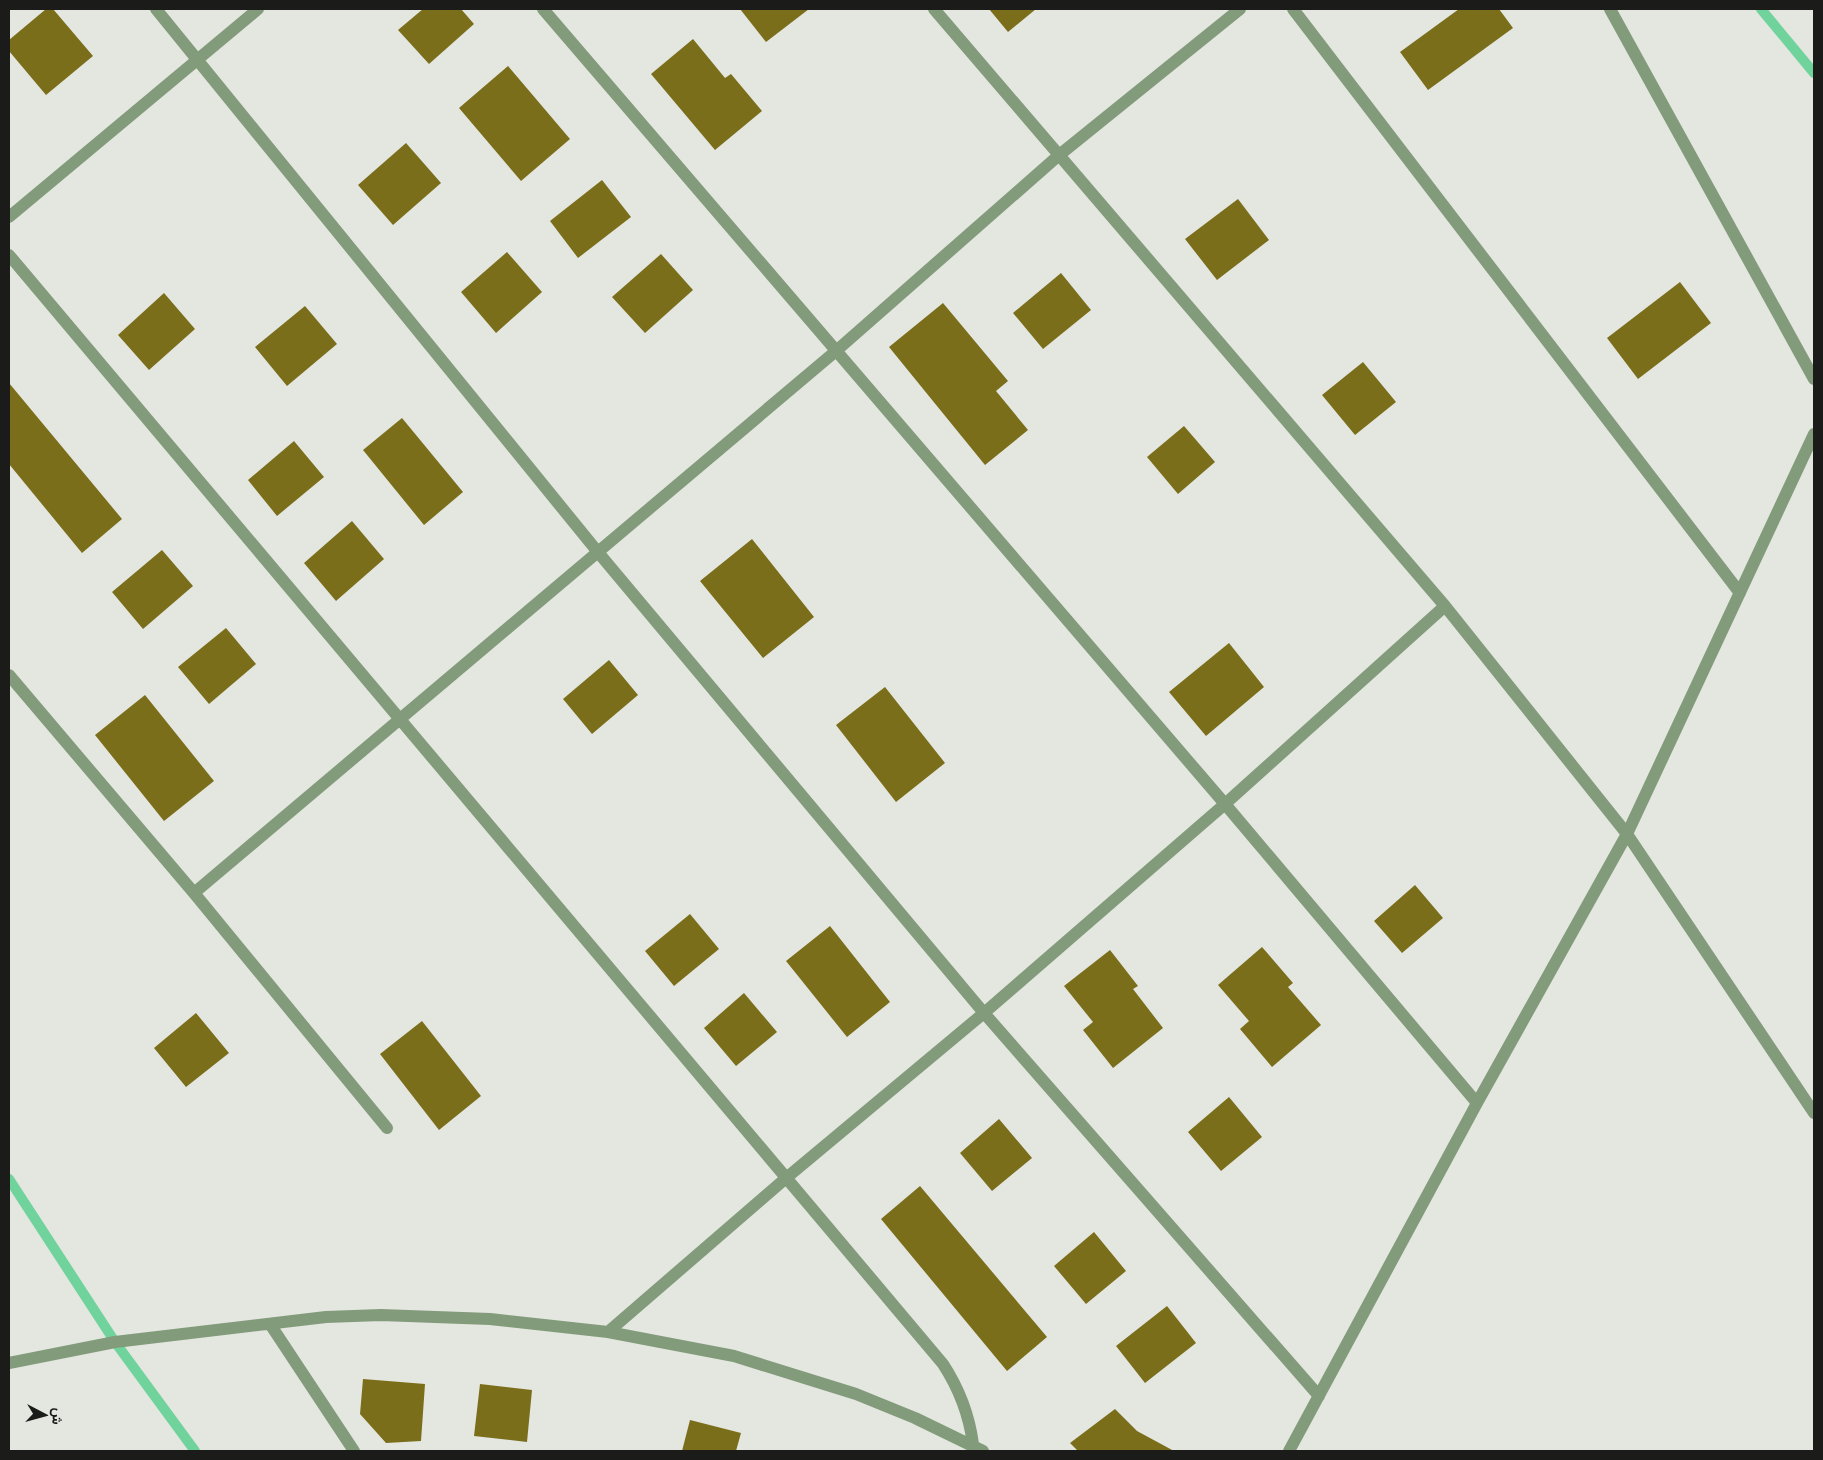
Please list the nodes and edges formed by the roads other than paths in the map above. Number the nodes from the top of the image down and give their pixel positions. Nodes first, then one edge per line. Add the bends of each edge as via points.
1 (156, 9) edge
2 (258, 9) edge
3 (543, 9) edge
4 (934, 9) edge
5 (1240, 9) edge
6 (1294, 9) edge
7 (1610, 9) edge
8 (196, 59) junction
9 (1058, 156) junction
10 (9, 217) edge
11 (9, 255) edge
12 (836, 351) junction
13 (1814, 379) edge
14 (1814, 434) edge
15 (597, 550) junction
16 (1740, 593) junction
17 (1445, 606) junction
18 (9, 675) edge
19 (400, 721) junction
20 (1225, 804) junction
21 (1627, 834) junction
22 (194, 893) junction
23 (984, 1013) junction
24 (1477, 1103) junction
25 (1814, 1113) edge
26 (387, 1128) dead end
27 (785, 1179) junction
28 (270, 1324) junction
29 (608, 1332) junction
30 (9, 1363) edge
31 (1319, 1396) junction
32 (978, 1448) edge
33 (354, 1451) edge
34 (1290, 1451) edge

1 - 8 street
2 - 8 street
3 - 12 street
4 - 9 street
5 - 9 street
6 - 16 street
7 - 13 street
8 - 10 street
8 - 15 street
9 - 12 street
9 - 17 street
11 - 19 street
12 - 15 street
12 - 20 street
14 - 16 street
15 - 19 street
15 - 23 street
16 - 21 street
17 - 20 street
17 - 21 street
18 - 22 street
19 - 22 street
19 - 27 street
20 - 23 street
20 - 24 street
21 - 24 street
21 - 25 street
22 - 26 street
23 - 27 street
23 - 31 street
24 - 31 street
27 - 29 street
27 - 32 street via 944,1364 964,1402
28 - 29 street via 326,1317 436,1316
28 - 30 street via 115,1342
28 - 33 street
29 - 32 street via 734,1356 795,1373 864,1397
31 - 34 street

